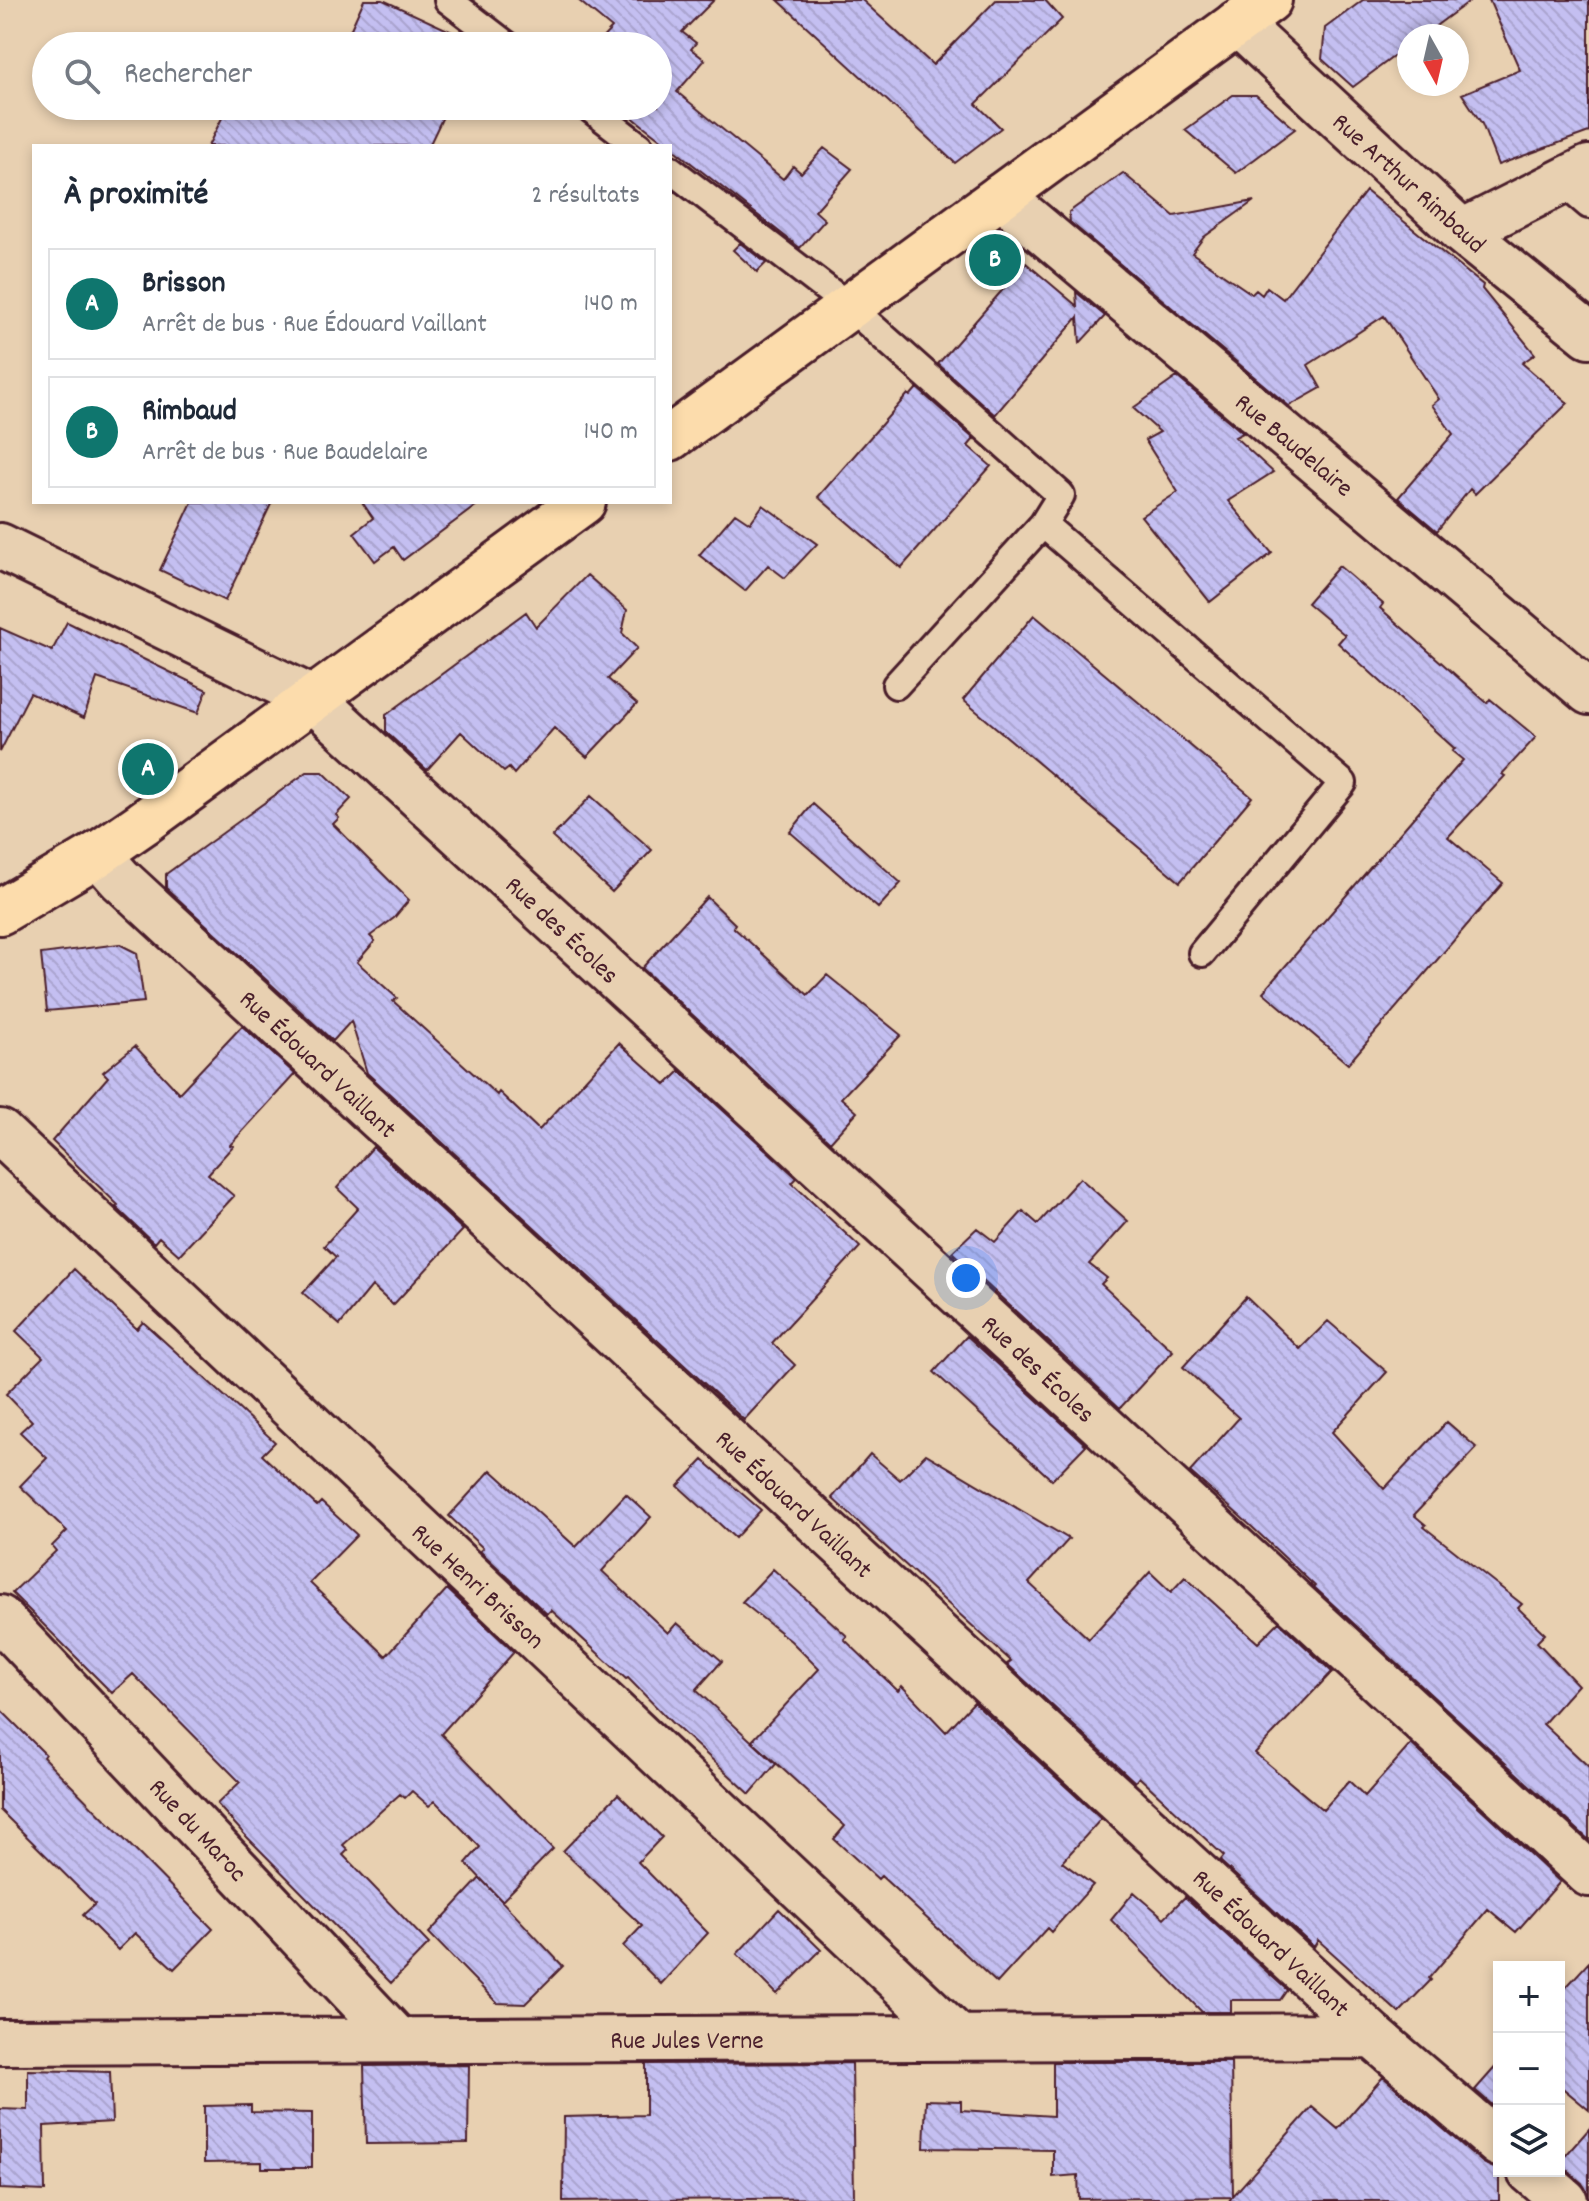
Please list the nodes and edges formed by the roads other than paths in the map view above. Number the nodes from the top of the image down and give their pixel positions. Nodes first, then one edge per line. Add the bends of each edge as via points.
1 (448, 0) edge
2 (1253, 12) edge
3 (490, 32) edge
4 (605, 120) edge
5 (636, 144) edge
6 (672, 171) edge
7 (1580, 185) edge
8 (1001, 196) junction
9 (1462, 232) junction
10 (850, 307) junction
11 (1589, 335) edge
12 (672, 437) edge
13 (580, 504) edge
14 (1043, 524) junction
15 (0, 546) edge
16 (896, 685) dead end
17 (1589, 692) edge
18 (313, 699) junction
19 (98, 854) junction
20 (0, 912) edge
21 (1202, 953) dead end
22 (0, 1132) edge
23 (0, 1618) edge
24 (1589, 1874) edge
25 (1373, 2036) junction
26 (959, 2038) junction
27 (398, 2040) junction
28 (0, 2042) edge
29 (1493, 2139) edge
30 (1537, 2177) edge
31 (1565, 2201) edge

1 - 3 lane
2 - 8 main road
2 - 9 street, Rue Arthur Rimbaud
4 - 5 lane
6 - 10 lane
7 - 9 street
8 - 10 main road
8 - 17 street, Rue Baudelaire
9 - 11 street, Rue Arthur Rimbaud
10 - 12 main road
10 - 14 lane via 1061,495
13 - 18 main road
14 - 16 lane
14 - 21 lane via 1343,783
15 - 18 street, Rue des Écoles
18 - 19 main road
18 - 24 street, Rue des Écoles
19 - 20 main road
19 - 25 street, Rue Édouard Vaillant
22 - 26 street, Rue Henri Brisson
23 - 27 street, Rue du Maroc
25 - 26 street, Rue Jules Verne
25 - 29 street, Rue Édouard Vaillant
26 - 27 street, Rue Jules Verne
27 - 28 street, Rue Jules Verne
30 - 31 street

